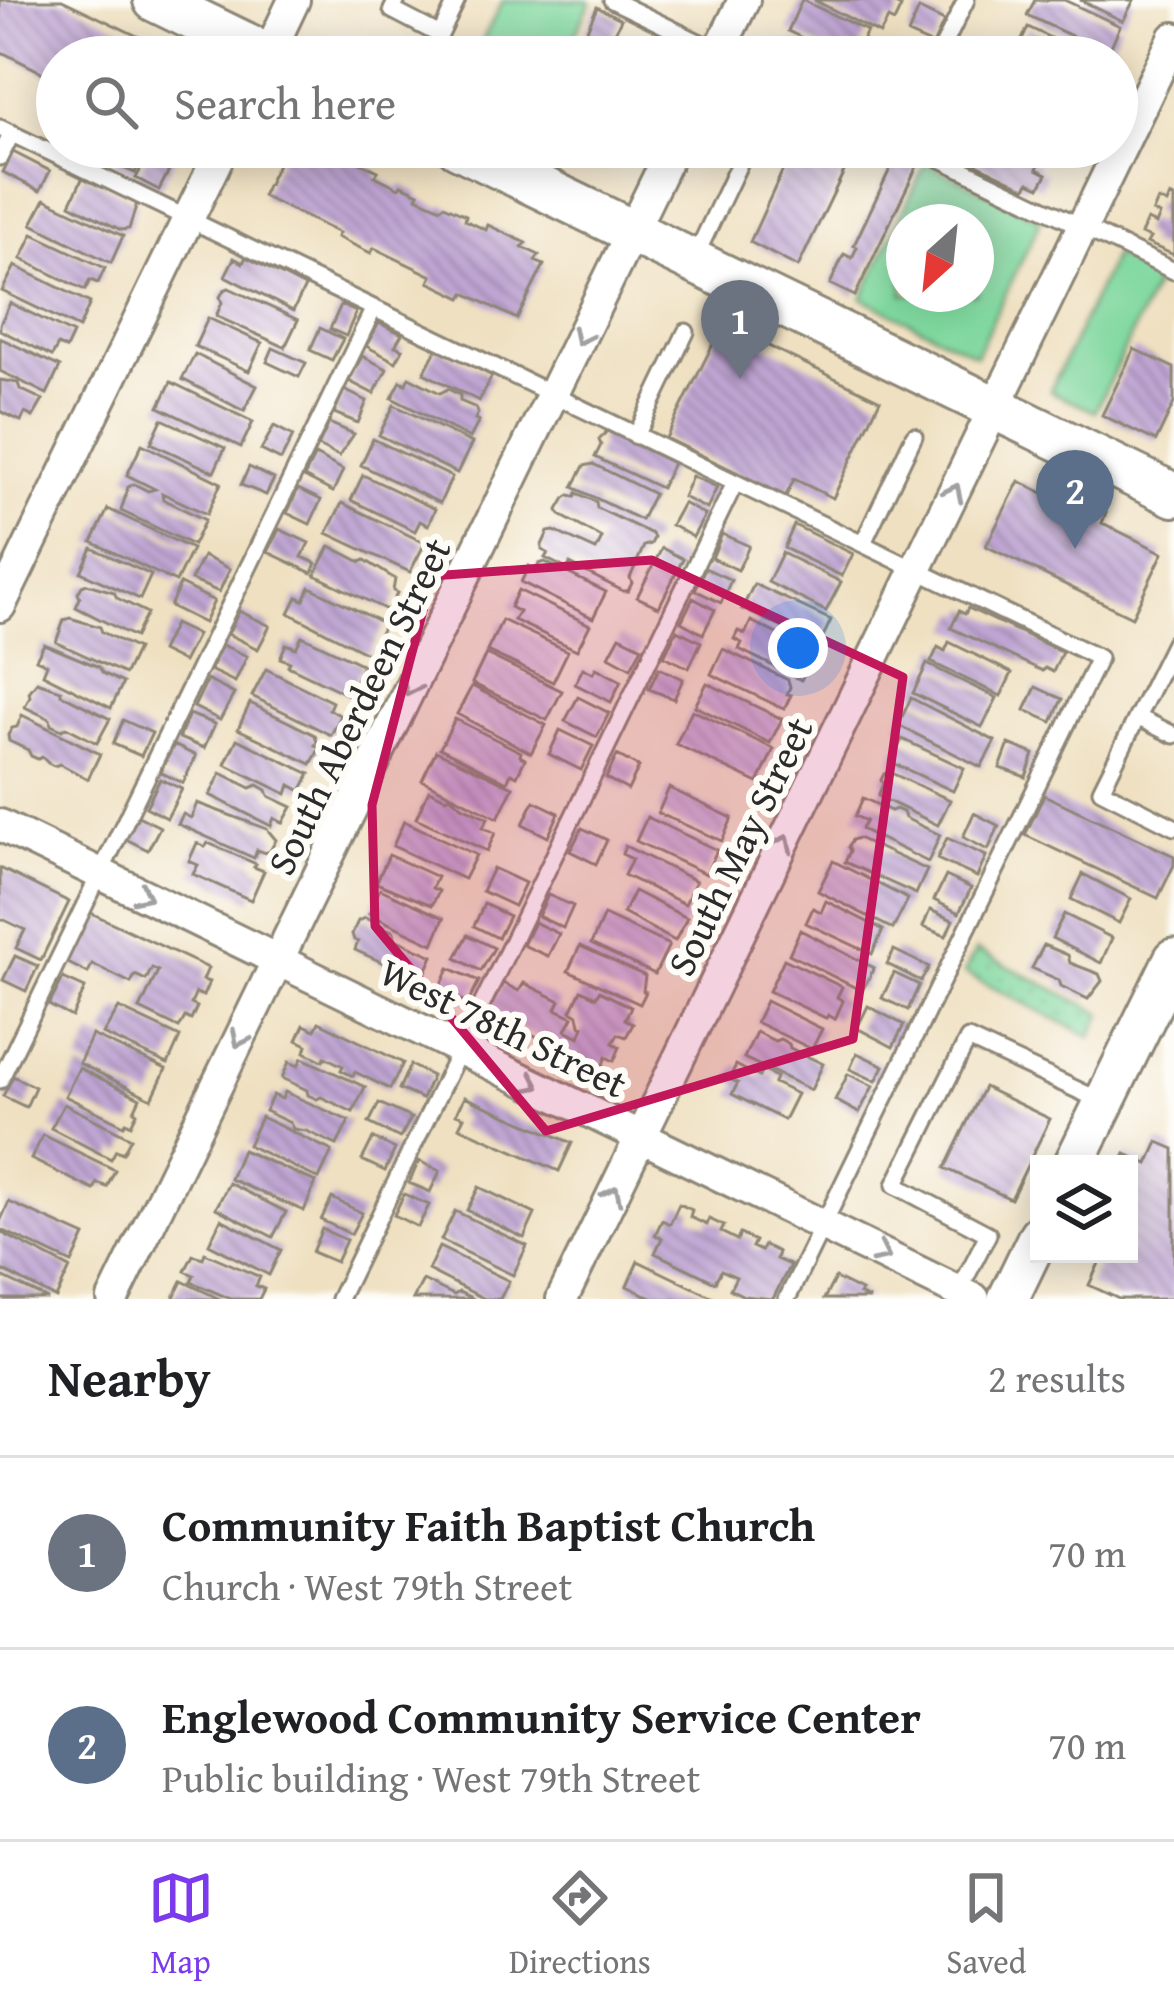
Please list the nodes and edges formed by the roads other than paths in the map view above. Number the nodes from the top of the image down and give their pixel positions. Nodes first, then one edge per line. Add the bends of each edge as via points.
1 (155, 0) edge
2 (294, 0) edge
3 (397, 0) edge
4 (457, 0) edge
5 (612, 0) edge
6 (744, 0) edge
7 (966, 0) edge
8 (228, 36) edge
9 (278, 36) edge
10 (684, 36) edge
11 (730, 36) edge
12 (948, 36) edge
13 (1174, 38) edge
14 (1138, 113) edge
15 (6, 130) edge
16 (36, 145) edge
17 (0, 158) edge
18 (84, 168) edge
19 (213, 168) edge
20 (501, 168) edge
21 (663, 168) edge
22 (737, 168) edge
23 (960, 168) edge
24 (1111, 168) edge
25 (188, 219) junction
26 (1083, 227) junction
27 (632, 232) junction
28 (693, 262) junction
29 (1174, 271) edge
30 (373, 310) junction
31 (686, 332) dead end
32 (553, 395) junction
33 (995, 408) junction
34 (636, 436) junction
35 (914, 436) dead end
36 (736, 483) junction
37 (1174, 495) edge
38 (863, 543) junction
39 (917, 568) junction
40 (0, 606) edge
41 (1174, 643) edge
42 (1137, 717) junction
43 (1174, 736) edge
44 (0, 825) edge
45 (1174, 827) edge
46 (100, 874) junction
47 (1174, 958) edge
48 (278, 961) junction
49 (460, 1049) junction
50 (0, 1080) edge
51 (1104, 1102) junction
52 (640, 1137) junction
53 (1078, 1155) edge
54 (823, 1226) junction
55 (1030, 1254) edge
56 (966, 1295) edge
57 (113, 1299) edge
58 (339, 1299) edge
59 (562, 1299) edge
60 (787, 1299) edge
61 (1008, 1299) edge

1 - 8 main road
2 - 9 street
3 - 4 lane via 392,10 440,34
5 - 10 lane
6 - 11 street
7 - 12 lane
13 - 14 street, South May Street
15 - 16 lane
15 - 17 lane
18 - 25 lane
19 - 25 street
20 - 27 main road
21 - 27 street, South Aberdeen Street
22 - 28 lane
23 - 26 lane
24 - 26 street, South May Street
25 - 30 lane
25 - 40 street
26 - 29 lane
26 - 33 street, South May Street
27 - 28 main road
27 -> 32 street, South Aberdeen Street
28 - 33 main road
30 - 32 lane
30 - 46 lane
31 - 34 lane
32 - 34 lane
32 -> 48 street, South Aberdeen Street
33 - 37 main road
39 -> 33 street, South May Street
34 - 36 lane
35 - 38 lane
36 - 38 lane
36 - 49 lane
38 - 39 lane
52 -> 39 street, South May Street
39 - 54 lane via 1099,658
41 - 42 lane
42 - 43 lane
42 - 45 lane via 1101,790
44 - 46 street, West 78th Street
46 -> 48 street, West 78th Street
46 - 50 lane
47 - 51 street
48 - 49 street, West 78th Street
48 -> 57 street, South Aberdeen Street
49 -> 52 street, West 78th Street
49 - 58 lane
51 - 53 street
51 - 56 lane via 968,1039 895,1185 988,1234
52 - 54 street, West 78th Street
59 -> 52 street, South May Street
54 -> 56 street, West 78th Street
54 - 60 lane
55 - 61 street

